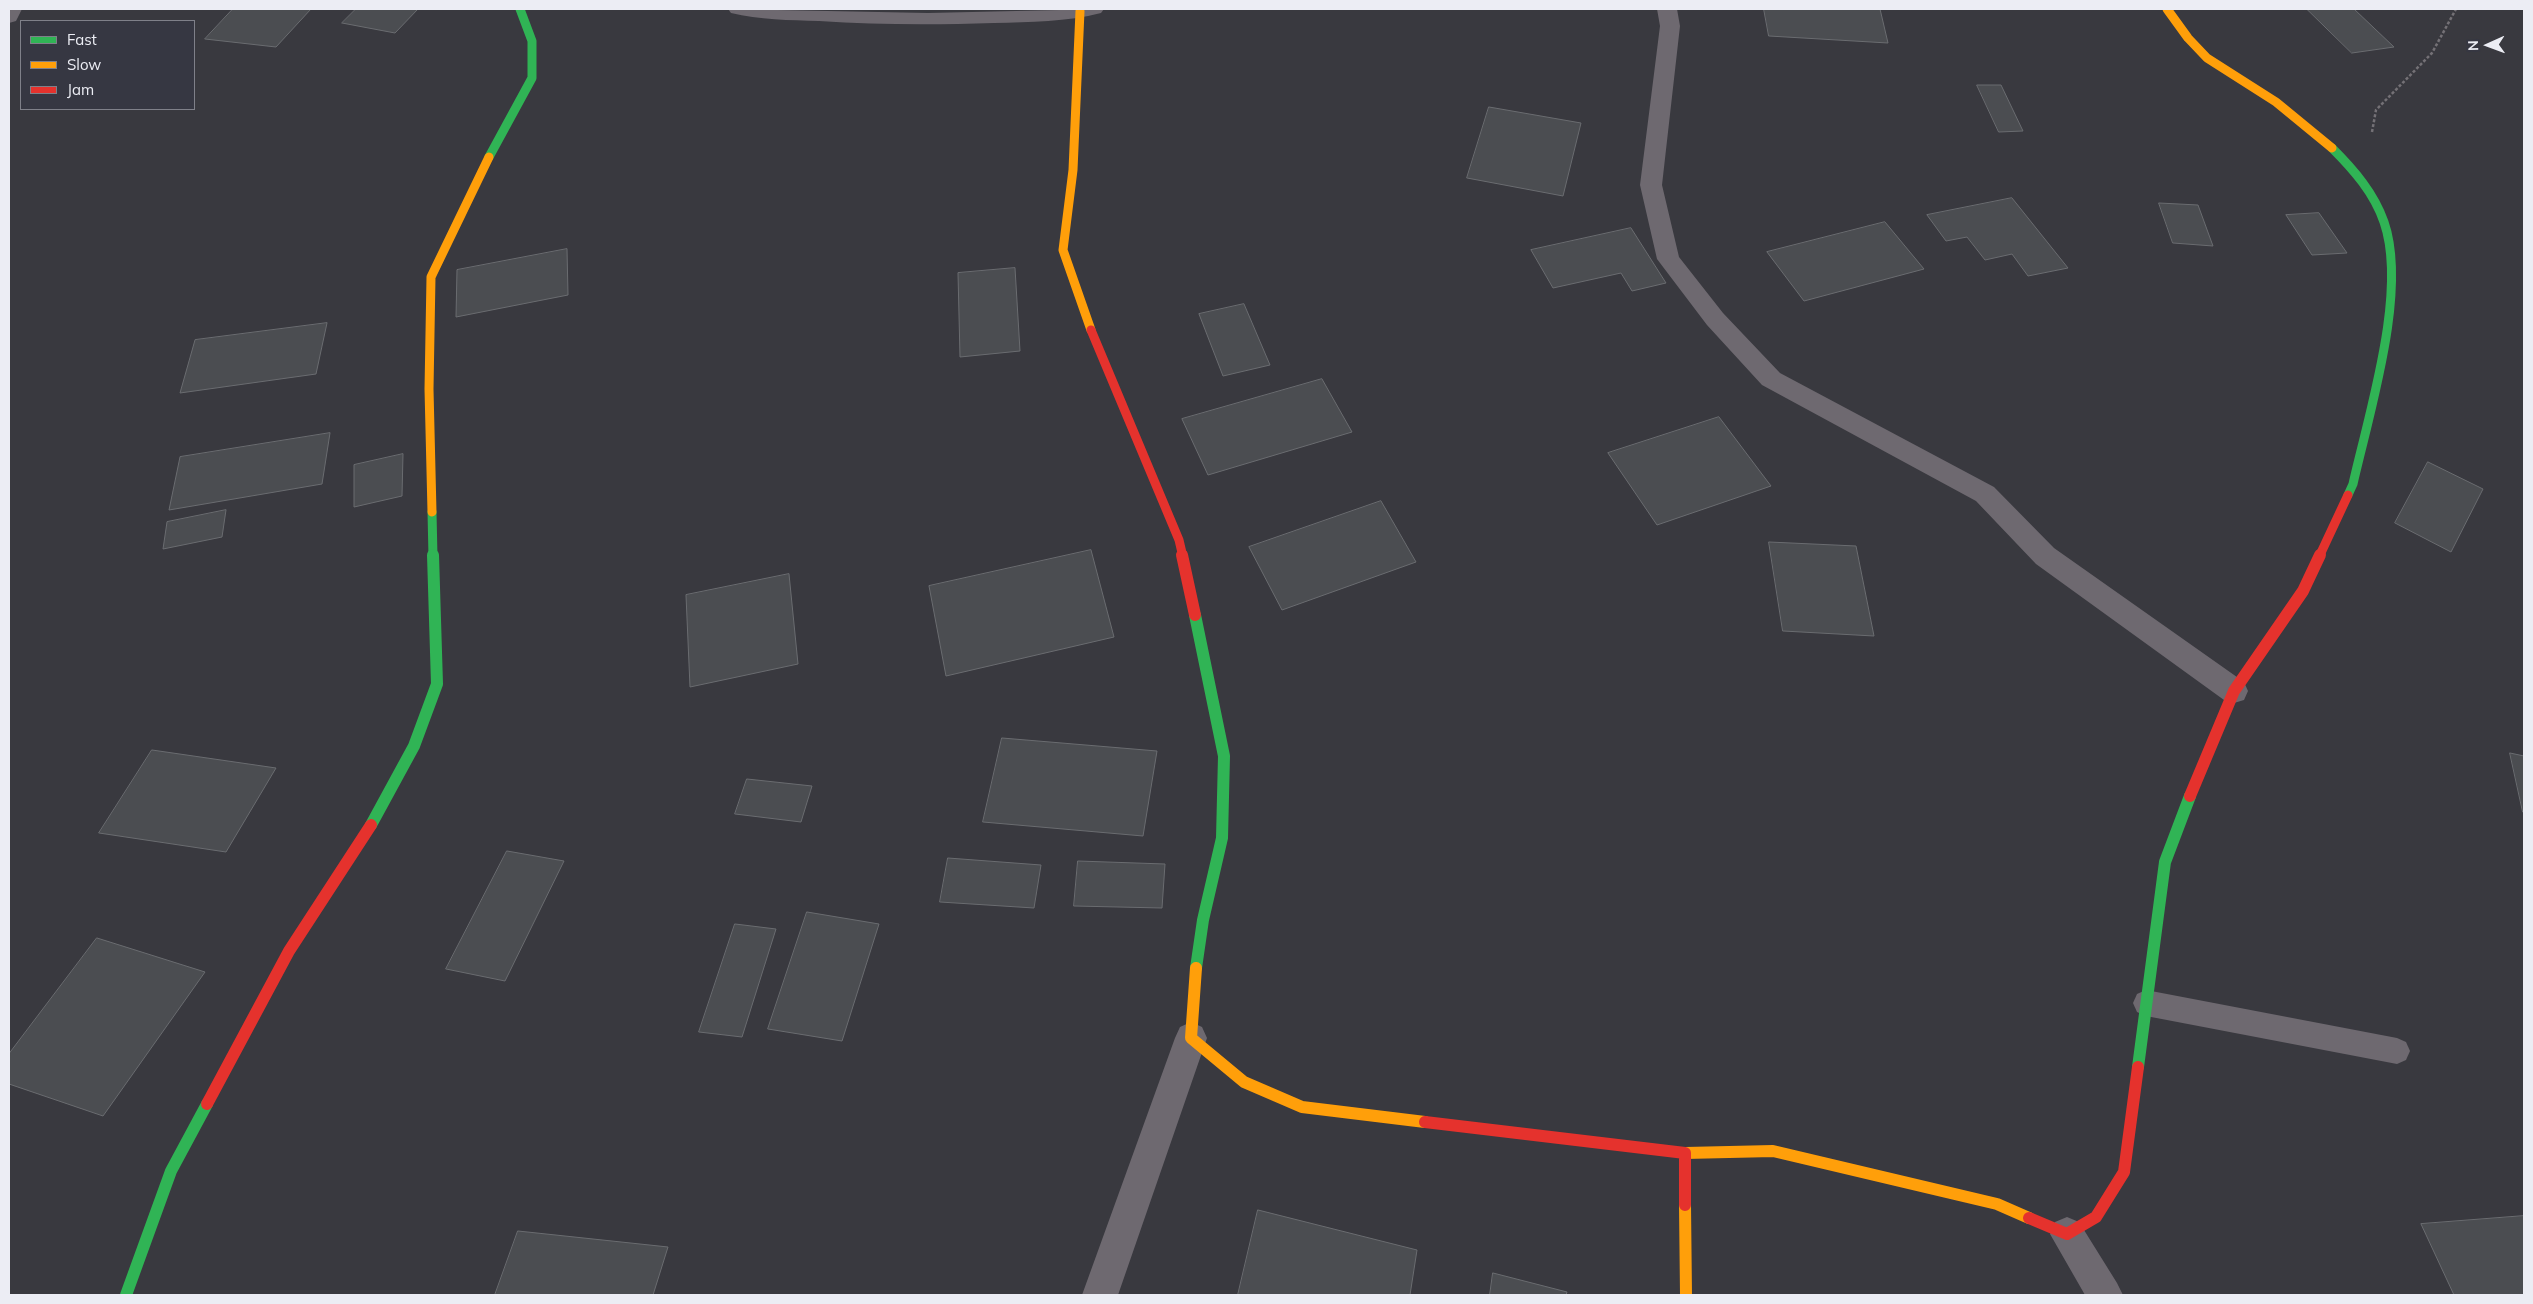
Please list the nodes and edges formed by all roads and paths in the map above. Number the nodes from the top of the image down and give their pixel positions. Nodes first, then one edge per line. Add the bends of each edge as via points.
1 (12, 9) edge
2 (520, 9) edge
3 (738, 9) edge
4 (1667, 9) edge
5 (2167, 9) edge
6 (2456, 9) edge
7 (1087, 10) edge
8 (9, 17) edge
9 (2362, 181) junction
10 (2234, 691) junction
11 (2146, 1003) junction
12 (1191, 1038) junction
13 (2397, 1051) dead end
14 (1685, 1153) junction
15 (2067, 1234) junction
16 (126, 1295) edge
17 (1100, 1295) edge
18 (1686, 1295) edge
19 (2105, 1295) edge

1 - 8 street
2 - 16 street via 532,42 532,78 475,182 431,277 429,389 436,684 414,746 367,831 289,951 171,1171
3 - 7 street via 941,20
4 - 10 street via 1670,26 1651,185 1668,258 1715,318 1770,379 1985,494 2044,556
5 - 9 street via 2182,32 2213,64 2261,92 2311,128
6 - 9 path via 2432,53 2376,110
7 - 12 street via 1074,170 1063,250 1088,324 1179,540 1224,756 1222,838 1203,920
9 - 10 street via 2382,217 2394,282 2392,305 2353,484 2303,591
10 - 11 street via 2212,738 2165,862
11 - 13 lane
11 - 15 street via 2124,1172 2096,1217
12 - 14 street via 1244,1082 1302,1107
12 - 17 street
14 - 15 street via 1773,1151 1997,1204
14 - 18 street
15 - 19 street

